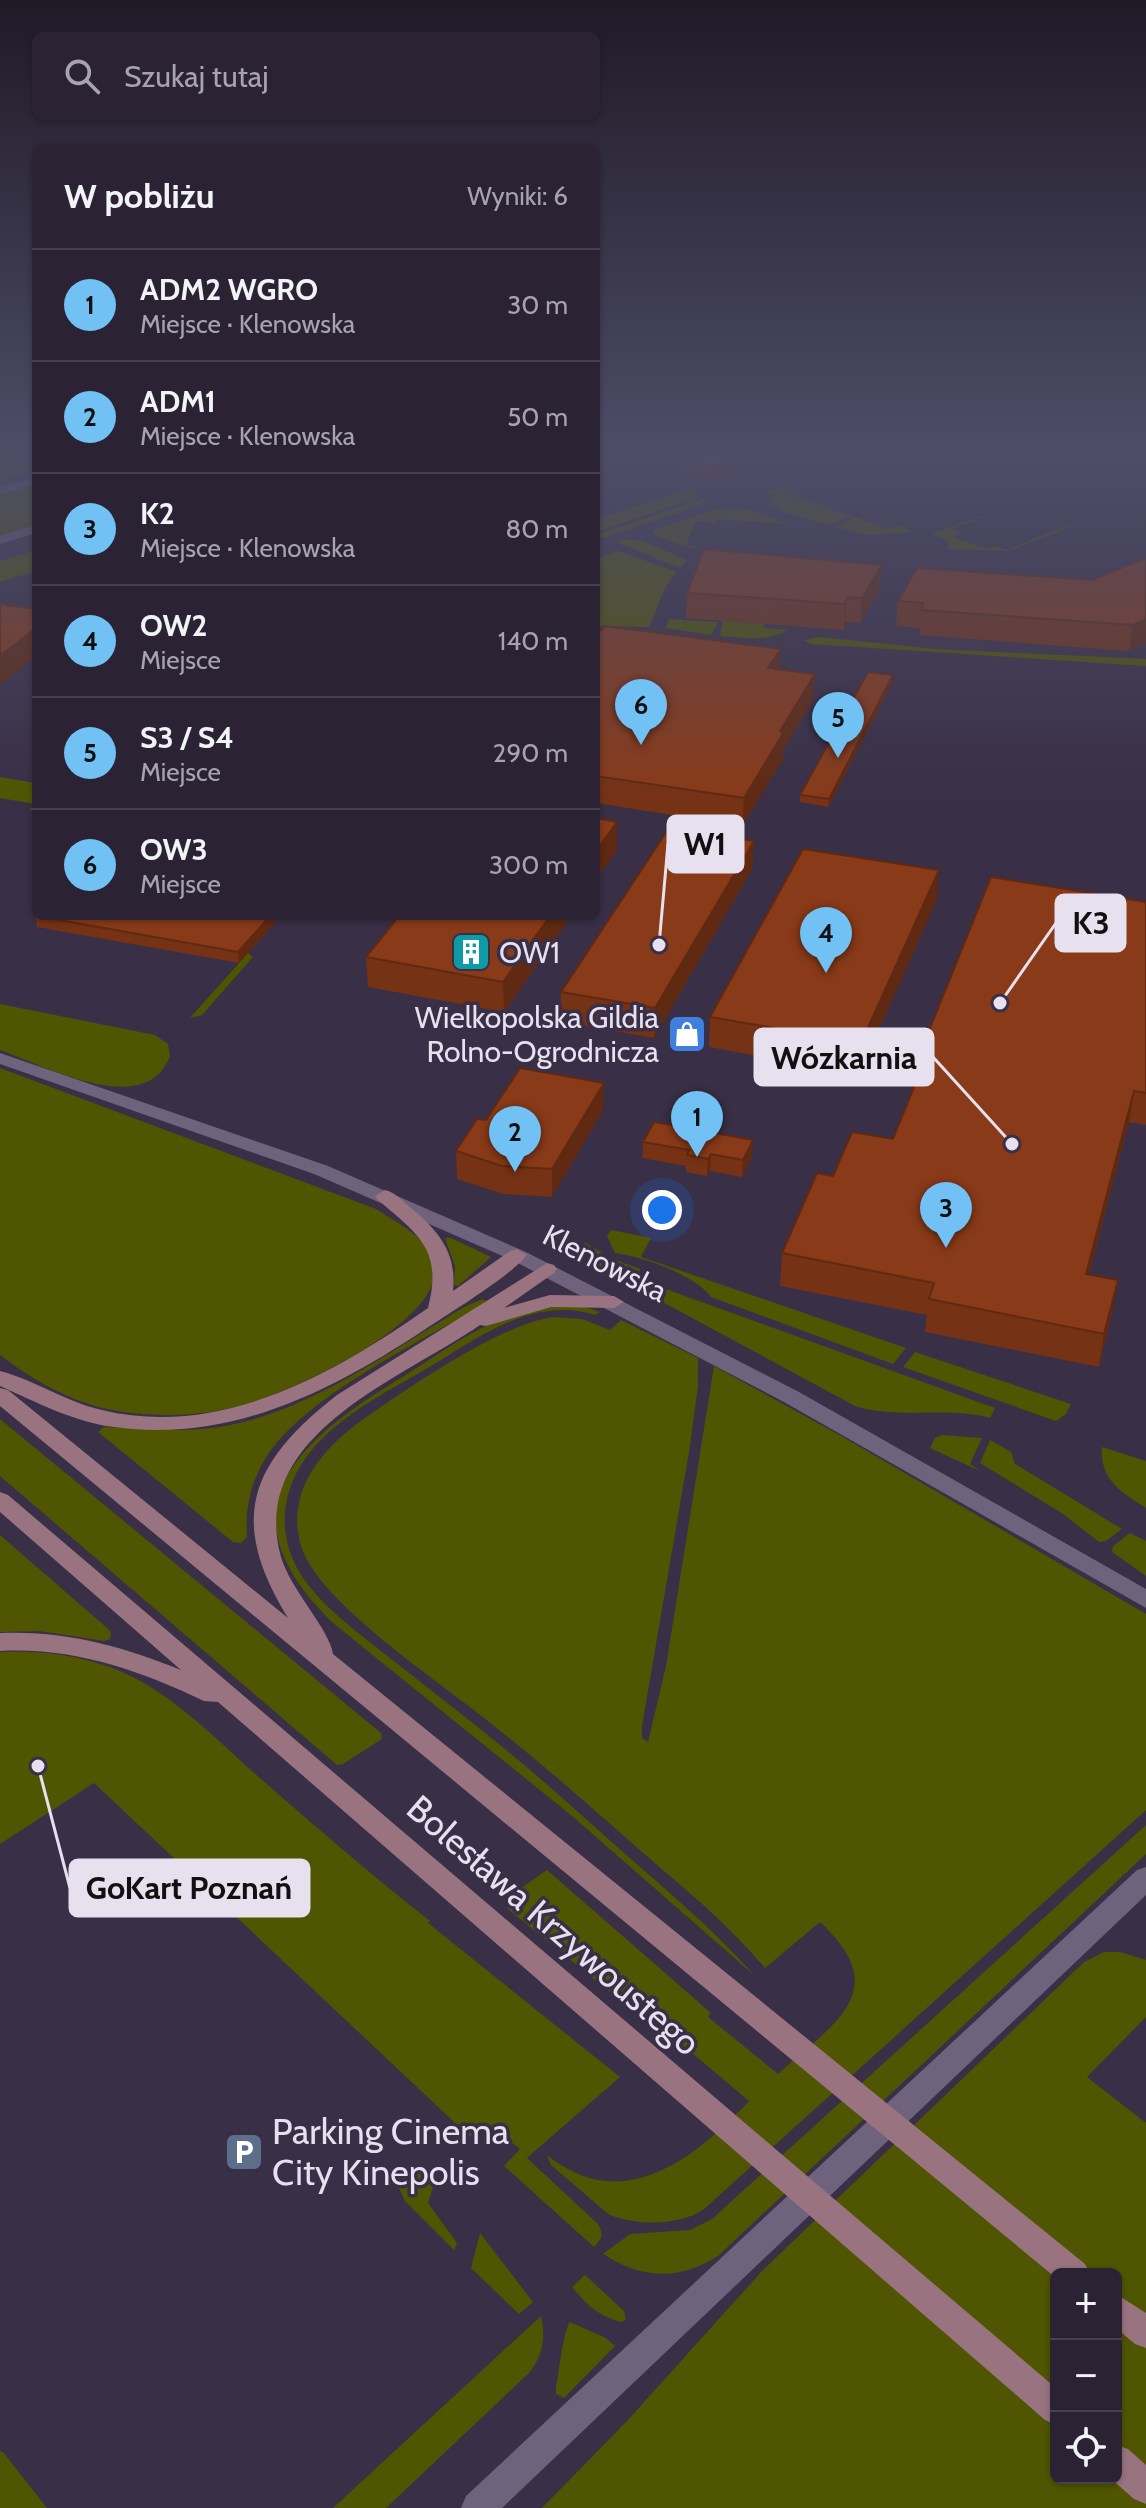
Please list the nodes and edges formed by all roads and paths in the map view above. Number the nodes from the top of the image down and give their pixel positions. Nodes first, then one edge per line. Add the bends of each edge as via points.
1 (0, 1058) edge
2 (385, 1196) junction
3 (517, 1255) junction
4 (547, 1269) junction
5 (614, 1302) junction
6 (438, 1310) junction
7 (449, 1336) junction
8 (0, 1378) edge
9 (0, 1395) edge
10 (0, 1500) edge
11 (1146, 1600) edge
12 (0, 1642) edge
13 (330, 1665) junction
14 (244, 1713) junction
15 (1146, 1878) edge
16 (1067, 2268) edge
17 (1122, 2314) edge
18 (1146, 2333) edge
19 (1050, 2404) edge
20 (1122, 2466) edge
21 (1146, 2487) edge
22 (478, 2508) edge

1 - 2 street, Klenowska
2 - 3 street, Klenowska
2 - 6 main road via 426,1231 445,1259 447,1283
3 - 4 street, Klenowska
3 - 6 main road
4 - 5 street, Klenowska
4 - 7 main road
5 - 7 main road via 532,1304
5 - 11 street, Klenowska via 848,1426
6 - 8 main road via 315,1387 216,1420 113,1420 76,1411
7 - 13 main road via 314,1422 285,1454 272,1482 265,1528 269,1554
9 - 13 main road, Bolesława Krzywoustego
10 - 14 main road, Bolesława Krzywoustego
12 - 14 main road via 47,1642 110,1655 183,1681
13 - 16 main road, Bolesława Krzywoustego
14 - 19 main road, Bolesława Krzywoustego
15 - 22 street
17 - 18 main road
20 - 21 main road

